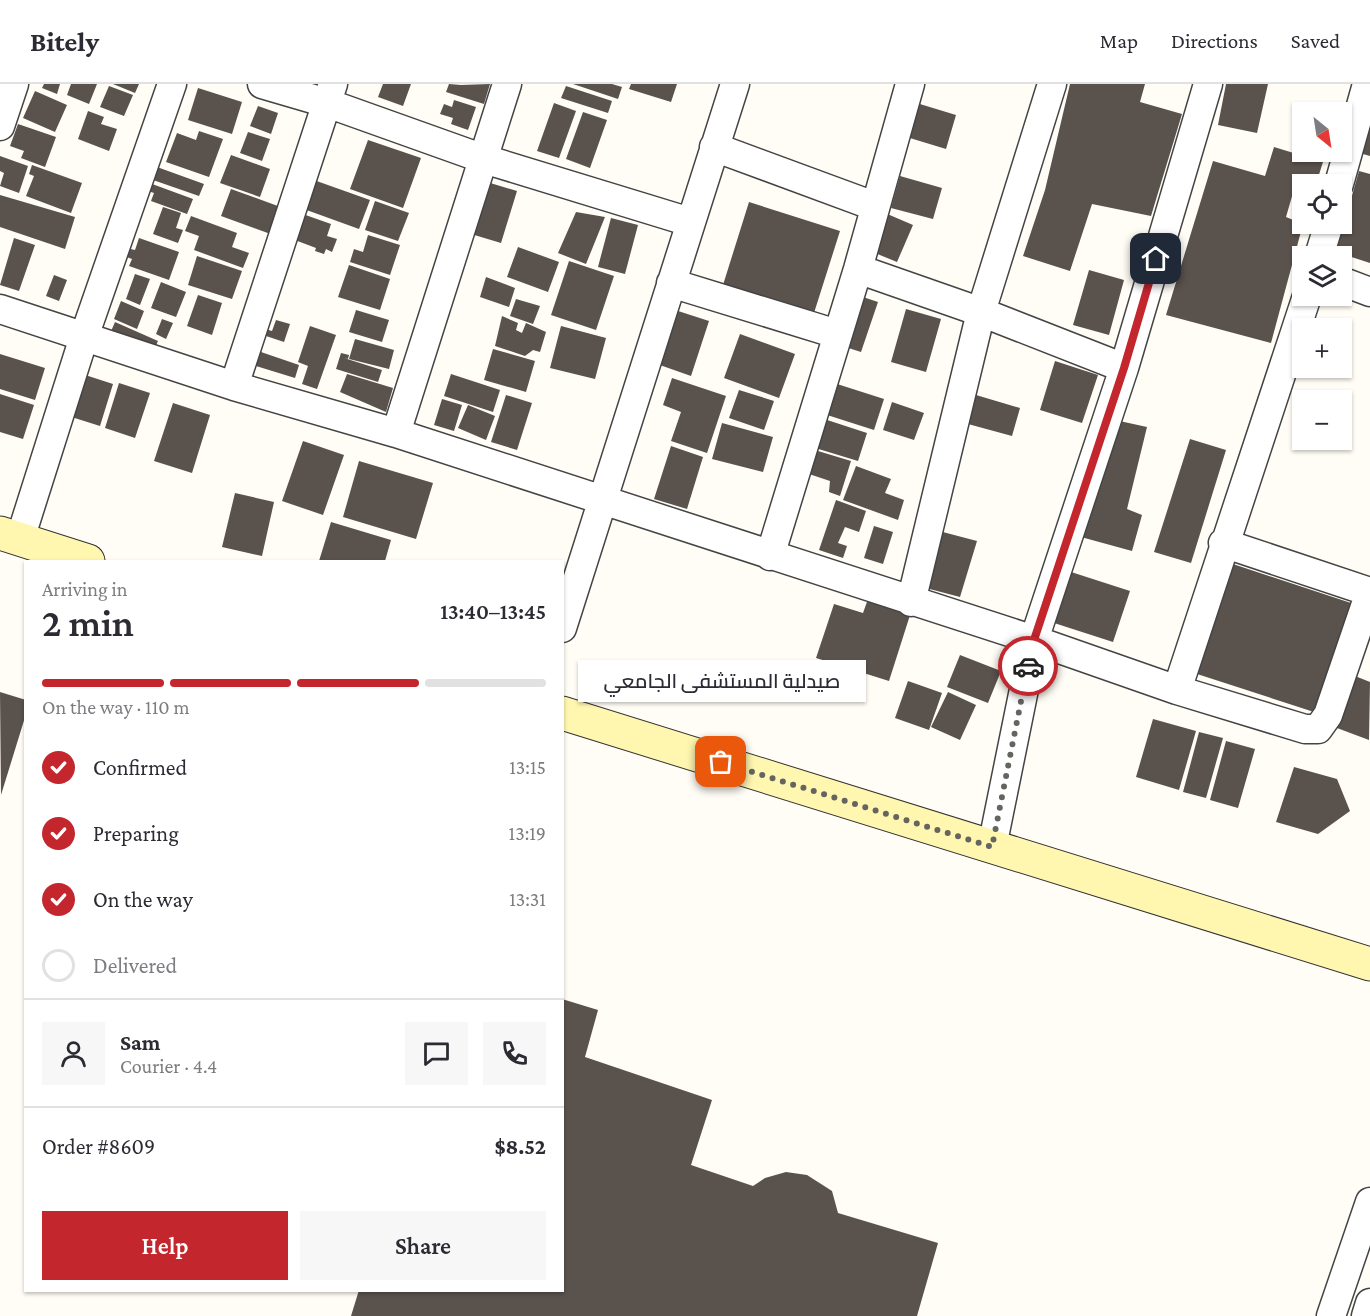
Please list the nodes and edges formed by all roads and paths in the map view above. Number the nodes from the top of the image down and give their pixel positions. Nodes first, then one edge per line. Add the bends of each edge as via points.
1 (14, 84) edge
2 (172, 84) edge
3 (262, 84) edge
4 (507, 84) edge
5 (735, 84) edge
6 (910, 84) edge
7 (1052, 84) edge
8 (1208, 84) edge
9 (1369, 84) edge
10 (330, 94) edge
11 (0, 126) edge
12 (714, 147) junction
13 (484, 159) junction
14 (1343, 174) edge
15 (874, 206) junction
16 (690, 222) junction
17 (858, 269) junction
18 (671, 283) junction
19 (1352, 285) edge
20 (1370, 292) edge
21 (1304, 306) edge
22 (0, 309) edge
23 (981, 312) junction
24 (837, 334) junction
25 (84, 337) junction
26 (1124, 368) junction
27 (234, 386) junction
28 (396, 434) junction
29 (604, 502) junction
30 (10, 536) edge
31 (1223, 543) junction
32 (770, 556) junction
33 (85, 560) edge
34 (1370, 592) edge
35 (911, 602) junction
36 (564, 622) edge
37 (1034, 640) junction
38 (1177, 690) junction
39 (564, 714) edge
40 (992, 847) junction
41 (1370, 964) edge
42 (1369, 1207) edge
43 (1370, 1303) edge
44 (1331, 1316) edge
45 (1366, 1316) edge

1 - 11 street
2 - 25 street
3 - 10 street
4 - 13 street
5 - 12 street
6 - 15 street
7 - 23 street
8 - 26 street
9 - 14 street
10 - 13 street
10 - 27 street
12 - 15 street
12 - 16 street
13 - 16 street
13 - 28 street
15 - 17 street
16 - 18 street
17 - 23 street
17 - 24 street
18 - 24 street
18 - 29 street
19 - 20 street
21 - 31 street
22 - 25 street
23 - 26 street
23 - 35 street
24 - 32 street
25 - 27 street
25 - 30 street
26 - 37 street
27 - 28 street
28 - 29 street
29 - 32 street
29 - 36 street
30 - 33 street
31 - 34 street
31 - 38 street
32 - 35 street
34 - 38 street via 1328,715 1318,729 1305,729
35 - 37 street
37 - 38 street
37 - 40 street
39 - 40 street
40 - 41 street
42 - 44 street
43 - 45 street

